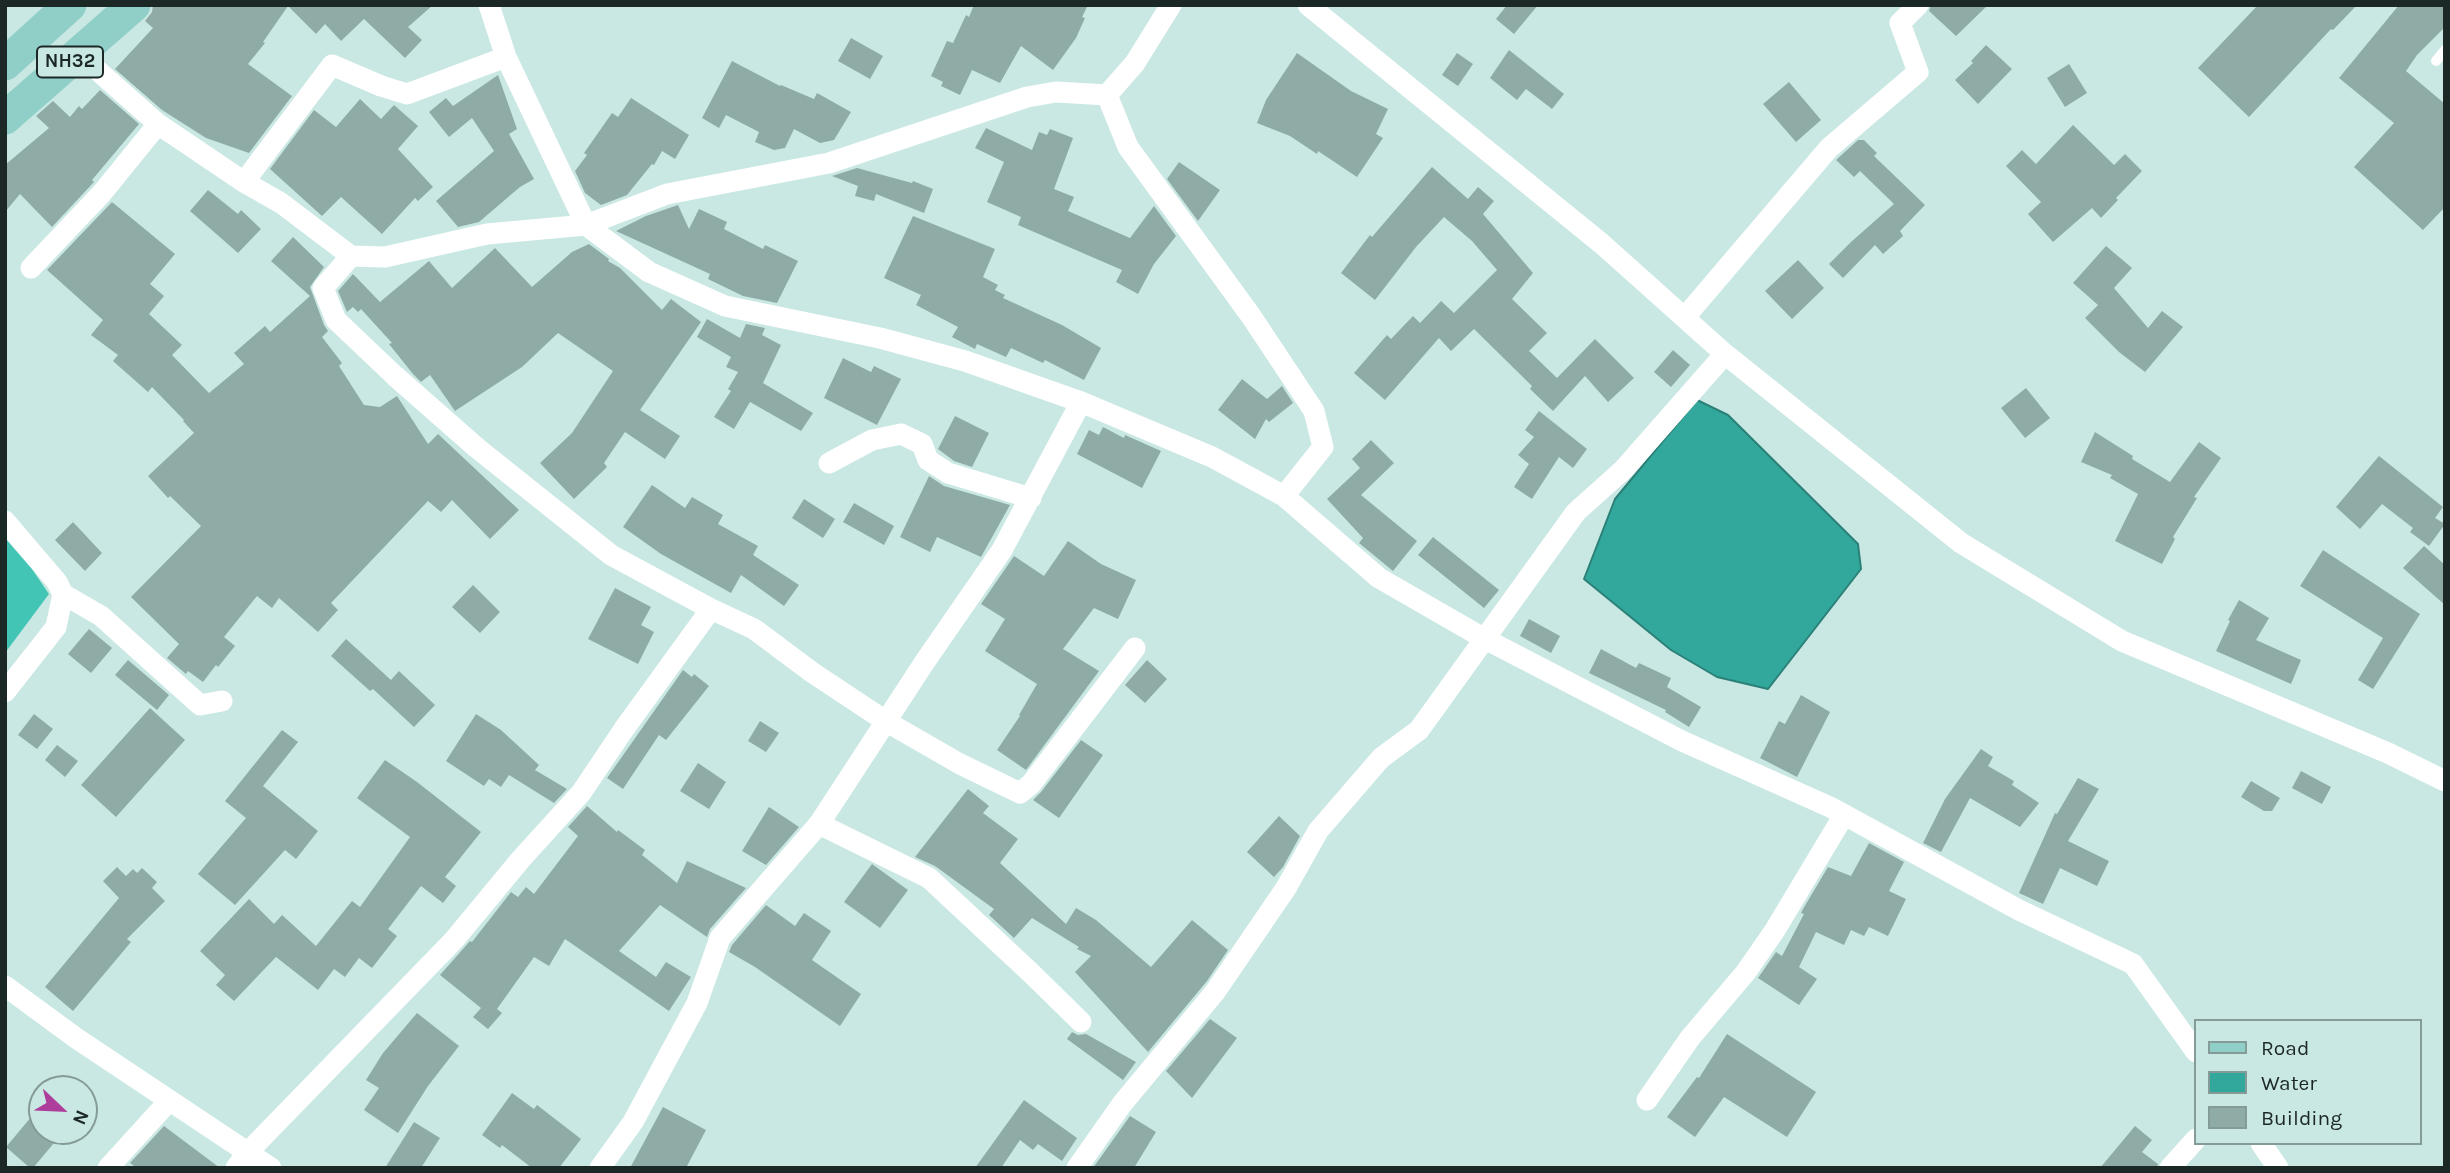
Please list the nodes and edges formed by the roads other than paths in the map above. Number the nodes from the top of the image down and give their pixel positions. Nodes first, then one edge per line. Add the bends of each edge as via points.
1 (70, 5) edge
2 (134, 5) edge
3 (489, 5) edge
4 (1171, 5) edge
5 (1308, 5) edge
6 (1918, 5) edge
7 (2445, 50) edge
8 (79, 54) junction
9 (506, 57) junction
10 (2436, 61) dead end
11 (5, 64) edge
12 (1107, 95) junction
13 (5, 118) edge
14 (158, 124) junction
15 (244, 182) junction
16 (586, 225) junction
17 (351, 256) junction
18 (31, 268) dead end
19 (1685, 317) junction
20 (1725, 354) junction
21 (1081, 402) junction
22 (829, 463) dead end
23 (1284, 496) junction
24 (1031, 498) junction
25 (5, 521) edge
26 (63, 594) junction
27 (711, 609) junction
28 (1485, 639) junction
29 (1135, 648) dead end
30 (5, 692) edge
31 (222, 701) dead end
32 (887, 722) junction
33 (2445, 781) edge
34 (1844, 814) junction
35 (819, 824) junction
36 (5, 986) edge
37 (1081, 1023) dead end
38 (2194, 1049) edge
39 (1647, 1100) dead end
40 (169, 1101) junction
41 (2194, 1141) edge
42 (2262, 1145) edge
43 (242, 1160) edge
44 (108, 1168) edge
45 (271, 1168) edge
46 (600, 1168) edge
47 (1077, 1168) edge
48 (2171, 1168) edge
49 (2278, 1168) edge

1 - 11 main road, NH32
2 - 8 main road, NH32
3 - 9 street
4 - 12 street via 1135,62
5 - 19 street
6 - 19 street via 1900,23 1918,72 1829,148
7 - 10 lane
8 - 13 main road, NH32
8 - 14 street
9 - 15 street via 407,94 332,65
9 - 16 street
12 - 16 street via 1056,92 1027,97 829,163 667,194
12 - 23 street via 1128,147 1314,411 1324,447
14 - 15 street
14 - 18 street via 102,193
15 - 17 street via 281,203
16 - 17 street via 487,234 385,257
16 - 21 street via 649,272 724,306 880,338 965,361
17 - 27 street via 323,288 336,320 477,448 611,555
19 - 20 street
20 - 28 street via 1624,469 1576,512
20 - 33 street via 1961,542 2122,640
21 - 23 street via 1212,457
21 - 24 street
22 - 24 street via 872,440 901,434 922,444 928,460 948,473
23 - 28 street via 1379,578
24 - 32 street via 1002,550
25 - 26 street
26 - 30 street via 56,627
26 - 31 street via 101,616 200,705
27 - 32 street via 754,629
27 - 43 street via 581,793 454,940
28 - 34 street via 1682,741
28 - 47 street via 1419,730 1381,758 1318,831 1286,888 1215,992 1122,1104
29 - 32 street via 1020,793
32 - 35 street
34 - 38 street via 2019,910 2133,964
34 - 39 street via 1775,930
35 - 37 street via 929,878
35 - 46 street via 720,938 696,1003 633,1122
36 - 40 street
40 - 43 street
40 - 44 street
41 - 48 street
42 - 49 street
43 - 45 street

